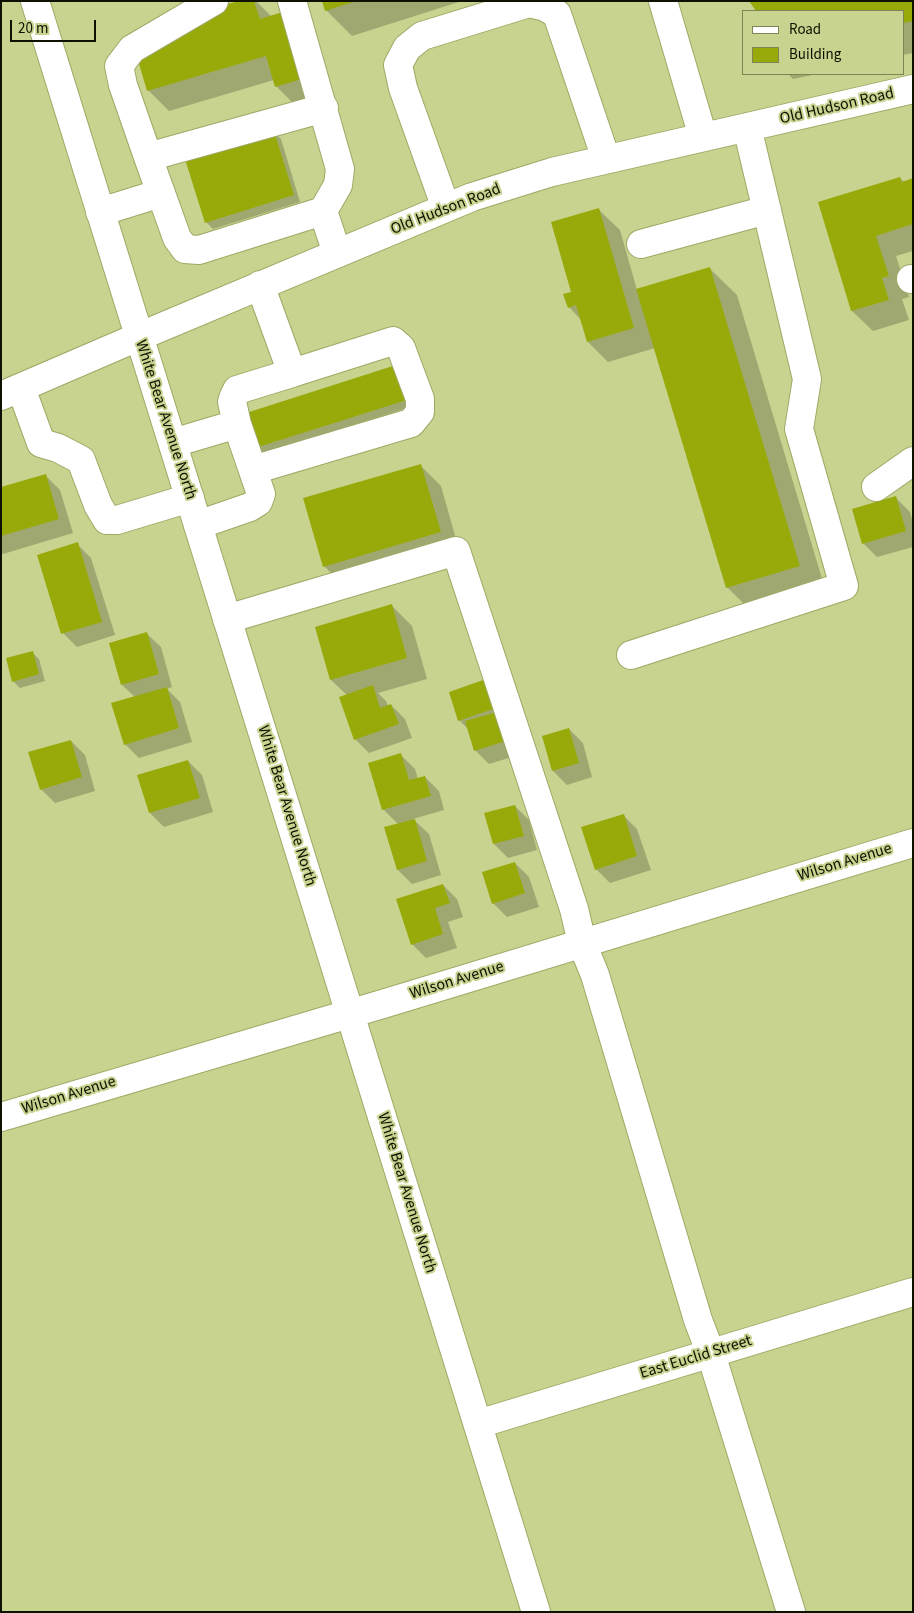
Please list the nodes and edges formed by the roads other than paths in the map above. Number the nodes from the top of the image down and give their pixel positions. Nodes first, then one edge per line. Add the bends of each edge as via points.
1 (214, 1) edge
2 (292, 1) edge
3 (663, 1) edge
4 (39, 13) edge
5 (913, 90) edge
6 (324, 108) junction
7 (747, 127) junction
8 (703, 137) junction
9 (148, 158) junction
10 (606, 159) junction
11 (161, 193) junction
12 (446, 208) junction
13 (767, 210) junction
14 (323, 211) junction
15 (100, 212) junction
16 (641, 244) dead end
17 (336, 253) junction
18 (260, 285) junction
19 (138, 336) junction
20 (292, 373) junction
21 (6, 393) edge
22 (237, 424) junction
23 (173, 443) junction
24 (913, 461) edge
25 (253, 470) junction
26 (876, 487) dead end
27 (190, 498) junction
28 (198, 525) junction
29 (227, 619) junction
30 (631, 656) dead end
31 (913, 842) edge
32 (582, 943) junction
33 (350, 1013) junction
34 (1, 1117) edge
35 (913, 1292) edge
36 (710, 1354) junction
37 (478, 1424) junction
38 (536, 1612) edge
39 (791, 1612) edge

1 - 9 street via 132,49 119,66
2 - 6 street
3 - 8 street
4 - 15 street, White Bear Avenue North
5 - 7 street, Old Hudson Road
6 - 9 street
6 - 14 street via 340,169 338,185
7 - 8 street, Old Hudson Road
7 - 13 street
8 - 10 street, Old Hudson Road
9 - 11 street
10 - 12 street, Old Hudson Road via 552,172
10 - 12 street via 557,14 529,3 431,33 407,48 398,65 403,88
11 - 14 street via 177,238 185,249 199,250
11 - 15 street
12 - 17 street, Old Hudson Road
13 - 16 street
13 - 30 street via 808,379 799,429 844,586
14 - 17 street
15 - 19 street, White Bear Avenue North
17 - 18 street, Old Hudson Road
18 - 19 street, Old Hudson Road
18 - 20 street
19 - 21 street, Old Hudson Road
19 - 23 street, White Bear Avenue North
20 - 22 street via 237,390 232,402
20 - 25 street via 393,341 401,348 420,399 420,412 411,423
21 - 27 street via 41,443 81,460 107,520 117,520
22 - 23 street
22 - 25 street
23 - 27 street, White Bear Avenue North
24 - 26 street
25 - 28 street via 261,494 258,502
27 - 28 street, White Bear Avenue North
28 - 29 street, White Bear Avenue North
29 - 32 street via 456,551 574,909
29 - 33 street, White Bear Avenue North
31 - 32 street, Wilson Avenue
32 - 33 street, Wilson Avenue
32 - 36 street via 595,975
33 - 34 street, Wilson Avenue
33 - 37 street, White Bear Avenue North
35 - 36 street, East Euclid Street
36 - 37 street, East Euclid Street
36 - 39 street
37 - 38 street, White Bear Avenue North

